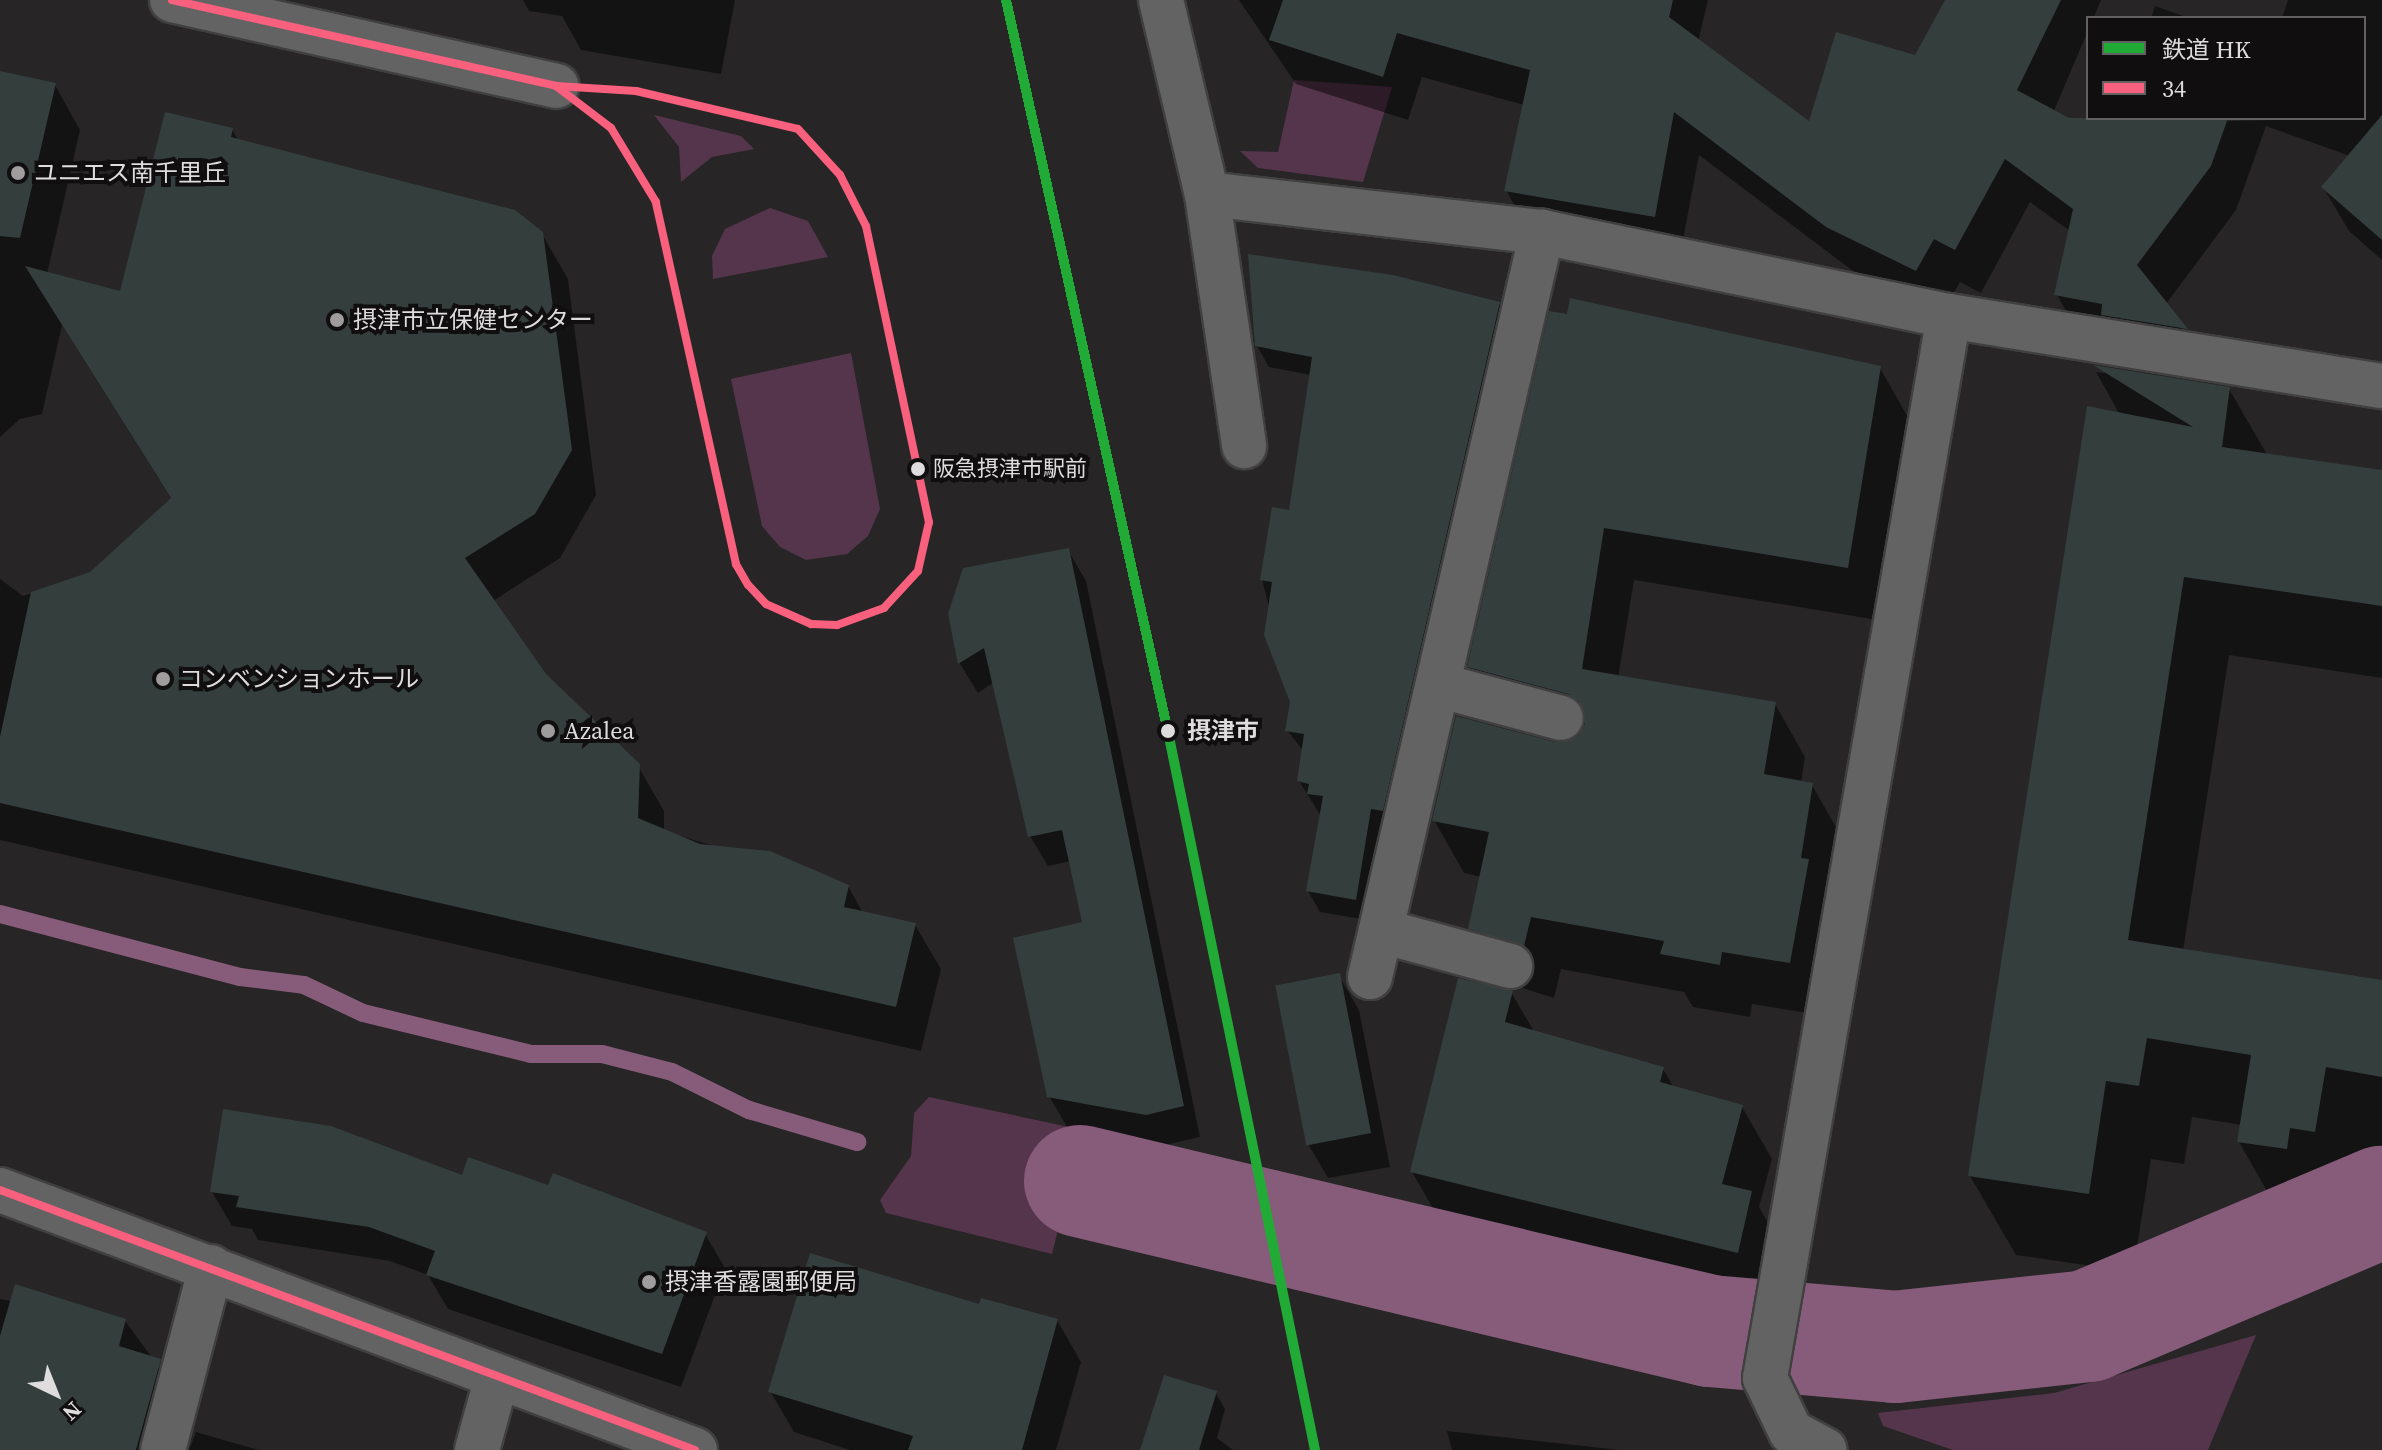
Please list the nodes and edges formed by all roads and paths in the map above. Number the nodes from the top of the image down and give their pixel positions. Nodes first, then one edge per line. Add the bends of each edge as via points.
1 (172, 0) edge
2 (1161, 0) edge
3 (556, 86) dead end
4 (1207, 194) junction
5 (1542, 232) junction
6 (1949, 316) junction
7 (2382, 386) edge
8 (1244, 446) dead end
9 (1441, 686) junction
10 (1561, 718) dead end
11 (1382, 931) junction
12 (1510, 966) dead end
13 (1370, 977) dead end
14 (0, 1190) edge
15 (211, 1267) junction
16 (497, 1377) junction
17 (163, 1450) edge
18 (477, 1450) edge
19 (695, 1450) edge
20 (1825, 1450) edge

1 - 3 street
2 - 4 street
4 - 5 street
4 - 8 street
5 - 6 street
5 - 9 street
6 - 7 street
6 - 20 street via 1765,1378 1791,1432
9 - 10 street
9 - 11 street
11 - 12 street
11 - 13 street
14 - 15 street
15 - 16 street
15 - 17 street
16 - 18 street
16 - 19 street

